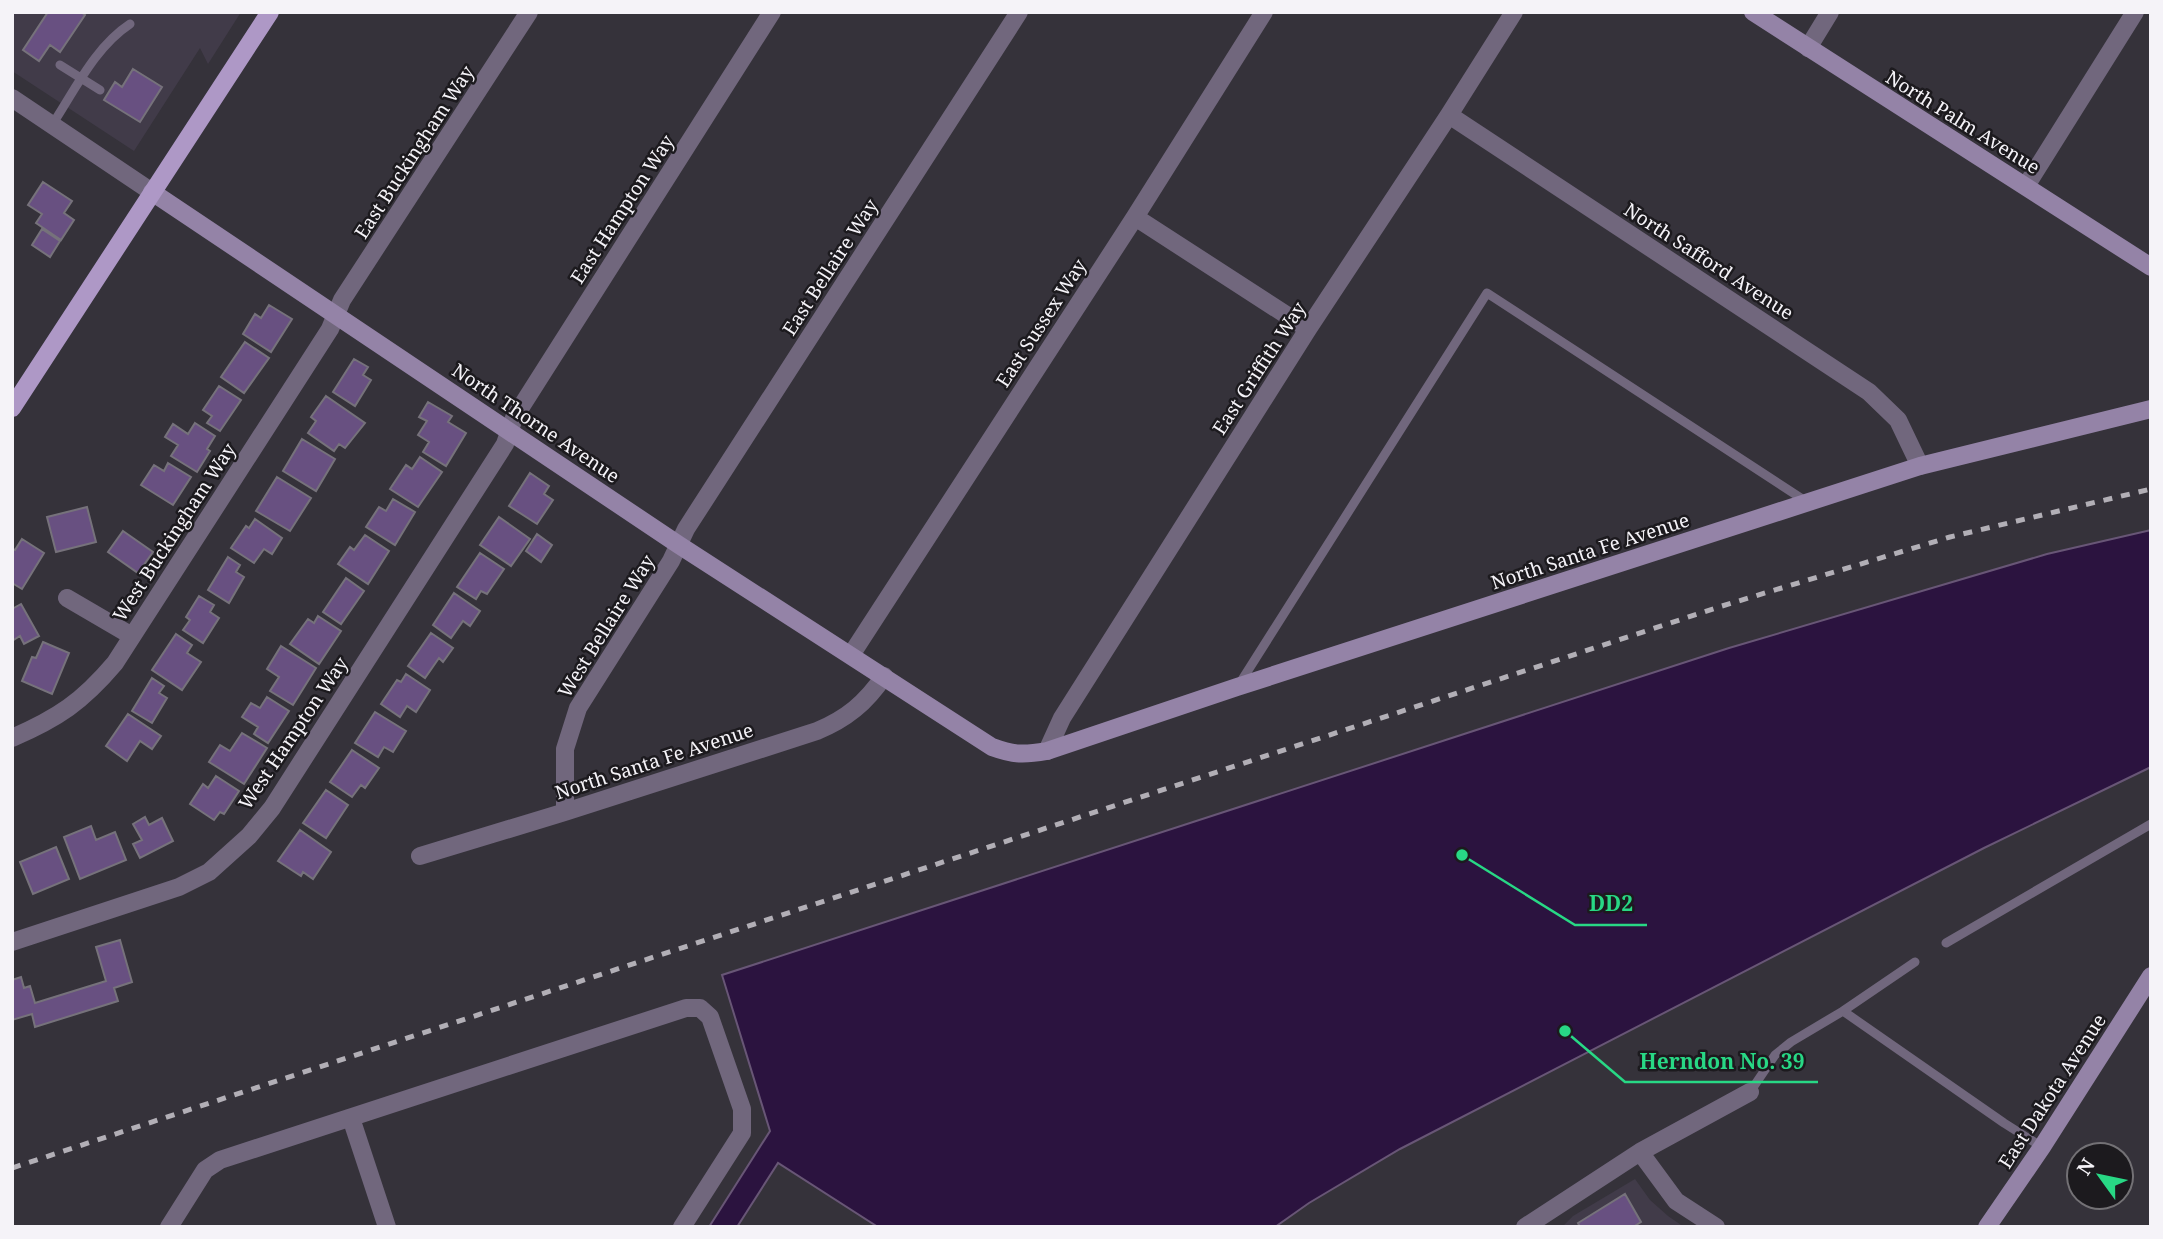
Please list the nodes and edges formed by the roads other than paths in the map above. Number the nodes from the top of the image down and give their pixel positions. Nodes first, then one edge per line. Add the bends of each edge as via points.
1 (270, 12) edge
2 (530, 12) edge
3 (772, 12) edge
4 (1019, 12) edge
5 (1264, 12) edge
6 (1514, 12) edge
7 (1753, 12) edge
8 (1830, 12) edge
9 (2135, 12) edge
10 (130, 24) dead end
11 (1808, 48) junction
12 (60, 65) dead end
13 (83, 78) junction
14 (100, 90) dead end
15 (12, 98) edge
16 (1449, 116) junction
17 (52, 125) junction
18 (2026, 186) junction
19 (152, 192) junction
20 (1135, 217) junction
21 (2151, 267) edge
22 (336, 315) junction
23 (1308, 329) junction
24 (12, 408) edge
25 (2151, 409) edge
26 (509, 430) junction
27 (1920, 466) junction
28 (1808, 503) junction
29 (678, 545) junction
30 (67, 598) dead end
31 (132, 636) junction
32 (851, 655) junction
33 (884, 676) junction
34 (1237, 687) junction
35 (12, 738) edge
36 (1047, 751) junction
37 (565, 813) junction
38 (2151, 824) edge
39 (420, 856) dead end
40 (12, 942) edge
41 (1946, 943) dead end
42 (1915, 962) dead end
43 (2151, 976) edge
44 (1843, 1011) junction
45 (1750, 1092) joint
46 (351, 1118) junction
47 (2042, 1147) junction
48 (1640, 1152) junction
49 (169, 1227) edge
50 (387, 1227) edge
51 (682, 1227) edge
52 (1525, 1227) edge
53 (1716, 1227) edge
54 (1987, 1227) edge

1 - 19 main road
2 - 22 street, East Buckingham Way
3 - 26 street, East Hampton Way
4 - 29 street, East Bellaire Way
5 - 20 street, East Sussex Way
6 - 16 street, East Griffith Way
7 - 11 street, North Palm Avenue
8 - 11 street
9 - 18 street
10 - 13 lane via 114,35
11 - 18 street, North Palm Avenue
12 - 13 lane
13 - 14 lane
13 - 17 lane
15 - 17 street, North Thorne Avenue
16 - 23 street, East Griffith Way
16 - 27 street, North Safford Avenue via 1869,392 1898,421
17 - 19 street, North Thorne Avenue
18 - 21 street, North Palm Avenue
19 - 22 street, North Thorne Avenue
19 - 24 main road
20 - 23 street
20 - 32 street, East Sussex Way
22 - 26 street, North Thorne Avenue
22 - 31 street, West Buckingham Way
23 - 36 street, East Griffith Way via 1062,718
25 - 27 street, North Santa Fe Avenue
26 - 29 street, North Thorne Avenue
26 - 40 street, West Hampton Way via 498,456 272,808 249,836 209,872 179,887
27 - 28 street, North Santa Fe Avenue
28 - 34 street, North Santa Fe Avenue
28 - 34 lane via 1487,293
29 - 32 street, North Thorne Avenue
29 - 37 street, West Bellaire Way via 578,708 565,750
30 - 31 street
31 - 35 street, West Buckingham Way via 94,687 70,708
32 - 33 street, North Thorne Avenue
33 - 36 street, North Thorne Avenue via 992,747 1011,754
33 - 37 street, North Santa Fe Avenue via 863,703 835,724
34 - 36 street, North Santa Fe Avenue
37 - 39 street, North Santa Fe Avenue
38 - 41 lane
42 - 44 lane
43 - 47 street, East Dakota Avenue
44 - 45 lane via 1774,1055
44 - 47 lane
45 - 48 street
46 - 49 street via 220,1160 205,1170
46 - 50 street
46 - 51 street via 686,1008 700,1008 710,1017 742,1109 742,1133
47 - 54 street, East Dakota Avenue
48 - 52 street
48 - 53 street via 1675,1201

